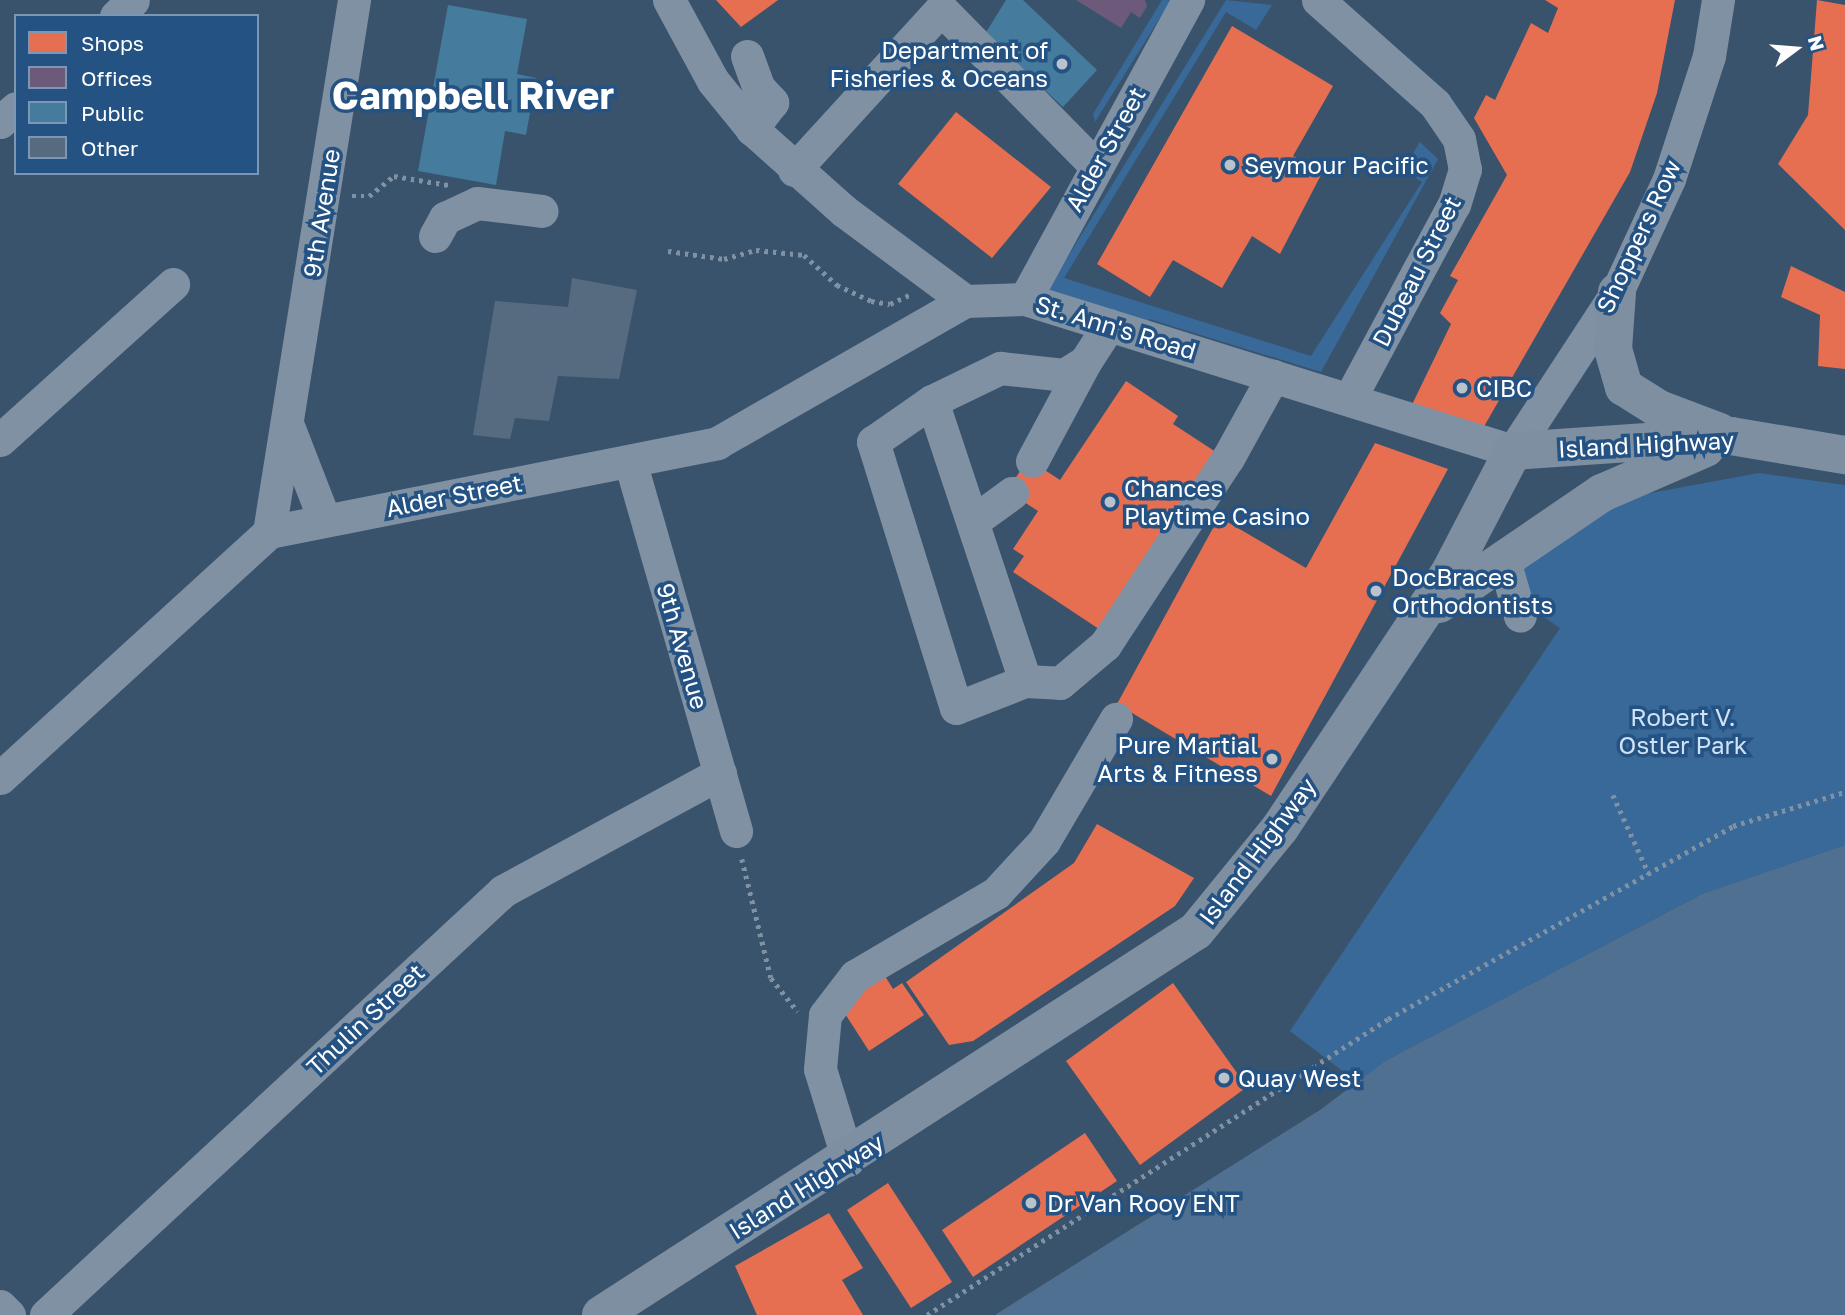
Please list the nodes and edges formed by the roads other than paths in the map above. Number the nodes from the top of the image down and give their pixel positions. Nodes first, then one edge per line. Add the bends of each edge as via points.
1 (133, 0) edge
2 (354, 0) edge
3 (669, 0) edge
4 (1188, 0) edge
5 (1318, 0) edge
6 (1718, 0) edge
7 (937, 5) edge
8 (118, 14) edge
9 (747, 56) dead end
10 (14, 110) edge
11 (0, 122) edge
12 (752, 129) junction
13 (1094, 164) junction
14 (794, 170) junction
15 (542, 211) dead end
16 (435, 236) dead end
17 (173, 284) dead end
18 (1617, 292) junction
19 (1025, 299) junction
20 (965, 301) junction
21 (1109, 324) junction
22 (1085, 362) junction
23 (1273, 376) junction
24 (1350, 398) junction
25 (932, 401) junction
26 (288, 426) junction
27 (1731, 436) junction
28 (0, 440) edge
29 (1513, 451) junction
30 (1845, 455) edge
31 (630, 461) junction
32 (1032, 461) dead end
33 (1012, 493) dead end
34 (324, 519) junction
35 (975, 520) junction
36 (269, 532) junction
37 (1503, 557) junction
38 (1520, 616) dead end
39 (1420, 617) junction
40 (1025, 681) junction
41 (1116, 719) dead end
42 (720, 773) junction
43 (0, 778) edge
44 (736, 831) road end
45 (848, 1160) junction
46 (0, 1306) edge
47 (9, 1315) edge
48 (46, 1315) edge
49 (601, 1315) edge

1 - 8 street
2 - 26 street, 9th Avenue
3 - 12 street via 713,81
4 - 13 street, Alder Street
5 - 24 street, Dubeau Street via 1435,104 1459,139 1465,169 1454,204
6 - 18 street, Shoppers Row via 1709,56 1669,179
7 - 13 street
7 - 14 street
9 - 12 street via 758,87 772,102
10 - 11 street
12 - 14 street
13 - 19 street, Alder Street
14 - 20 street
15 - 16 street via 477,203 445,218
17 - 28 street
18 - 27 main road via 1613,349 1623,387 1660,409
18 - 29 street, Shoppers Row
19 - 20 street, St. Ann's Road
19 - 21 street, St. Ann's Road
20 - 31 street, Alder Street via 717,443
21 - 22 street
21 - 23 street, St. Ann's Road
22 - 25 street via 1064,375 1000,368
22 - 32 street
23 - 24 street, St. Ann's Road
23 - 40 street via 1228,458 1105,645 1060,683
24 - 29 street, St. Ann's Road
25 - 35 street
25 - 40 street via 873,442 956,708
26 - 34 street
26 - 36 street, 9th Avenue
27 - 29 main road, Island Highway
27 - 30 main road, Island Highway
27 - 37 main road via 1602,493
29 - 39 main road, Island Highway
31 - 34 street, Alder Street
31 - 42 street, 9th Avenue
33 - 35 street
34 - 36 street, Alder Street
35 - 40 street
36 - 43 street, Alder Street
37 - 38 street
37 - 39 main road
39 - 45 main road, Island Highway via 1280,828 1196,931
41 - 45 street via 1044,841 996,893 855,975 825,1015 820,1069
42 - 44 street, 9th Avenue
42 - 48 street, Thulin Street via 503,891
45 - 49 main road, Island Highway
46 - 47 street

